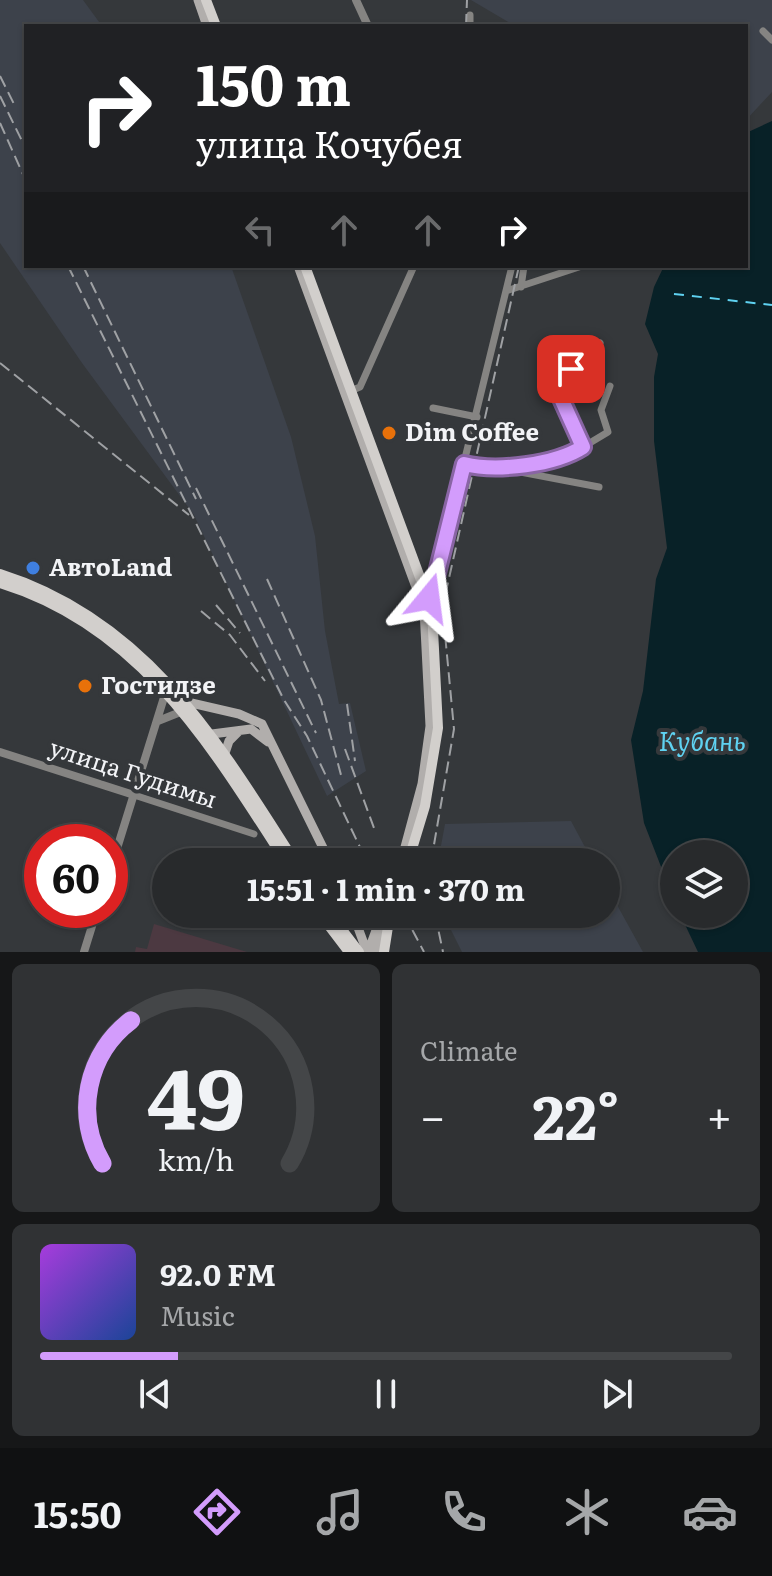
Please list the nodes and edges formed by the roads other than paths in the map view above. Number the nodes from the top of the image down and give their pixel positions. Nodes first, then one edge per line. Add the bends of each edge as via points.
1 (198, 0) edge
2 (206, 0) edge
3 (356, 0) edge
4 (470, 15) dead end
5 (206, 24) edge
6 (215, 24) edge
7 (367, 24) edge
8 (470, 24) edge
9 (763, 31) dead end
10 (772, 40) edge
11 (299, 268) edge
12 (306, 268) edge
13 (413, 268) edge
14 (512, 268) edge
15 (524, 268) edge
16 (576, 268) edge
17 (521, 287) junction
18 (509, 290) junction
19 (600, 343) dead end
20 (610, 386) dead end
21 (349, 392) junction
22 (433, 408) dead end
23 (477, 417) junction
24 (583, 447) junction
25 (464, 464) junction
26 (496, 468) junction
27 (599, 487) dead end
28 (0, 574) edge
29 (0, 583) edge
30 (423, 590) junction
31 (169, 688) junction
32 (186, 706) junction
33 (158, 721) junction
34 (254, 724) junction
35 (241, 730) junction
36 (207, 735) junction
37 (0, 752) edge
38 (225, 753) junction
39 (243, 787) junction
40 (134, 795) junction
41 (125, 824) edge
42 (254, 834) dead end
43 (278, 848) edge
44 (285, 848) edge
45 (323, 848) edge
46 (405, 848) edge
47 (412, 848) edge
48 (91, 928) edge
49 (331, 928) edge
50 (341, 928) edge
51 (359, 928) edge
52 (379, 928) edge
53 (382, 928) edge
54 (385, 928) edge
55 (84, 952) edge
56 (349, 952) edge
57 (359, 952) edge
58 (368, 952) edge
59 (377, 952) edge
60 (384, 952) edge

1 - 5 main road
2 - 6 main road
3 - 7 street
4 - 8 street
9 - 10 street
11 - 21 main road
12 - 21 main road
13 - 21 street via 360,387
14 - 18 street
15 - 17 street
16 - 17 street
17 - 18 street
18 - 23 street
19 - 24 street via 559,382 559,394
20 - 24 street via 601,410 608,432
21 - 30 main road
22 - 23 street
23 - 25 street
24 - 26 street via 544,462
25 - 26 street
25 - 30 street via 434,585
26 - 27 street
28 - 31 main road via 86,616 133,649
29 - 31 main road via 48,601
30 - 46 main road via 430,726
30 - 47 main road via 434,624 438,728
31 - 32 main road
31 - 33 street
32 - 33 street
32 - 34 main road
32 - 36 main road
33 - 40 street
34 - 35 main road
34 - 45 main road via 277,754
35 - 36 main road
35 - 38 main road
36 - 38 main road
36 - 39 main road
37 - 40 street, улица Гудимы
38 - 39 main road
39 - 43 main road
39 - 44 main road
40 - 41 street
40 - 42 street, улица Гудимы
48 - 55 street
49 - 56 main road
50 - 57 main road
51 - 58 main road
52 - 58 main road
53 - 59 main road
54 - 60 main road

